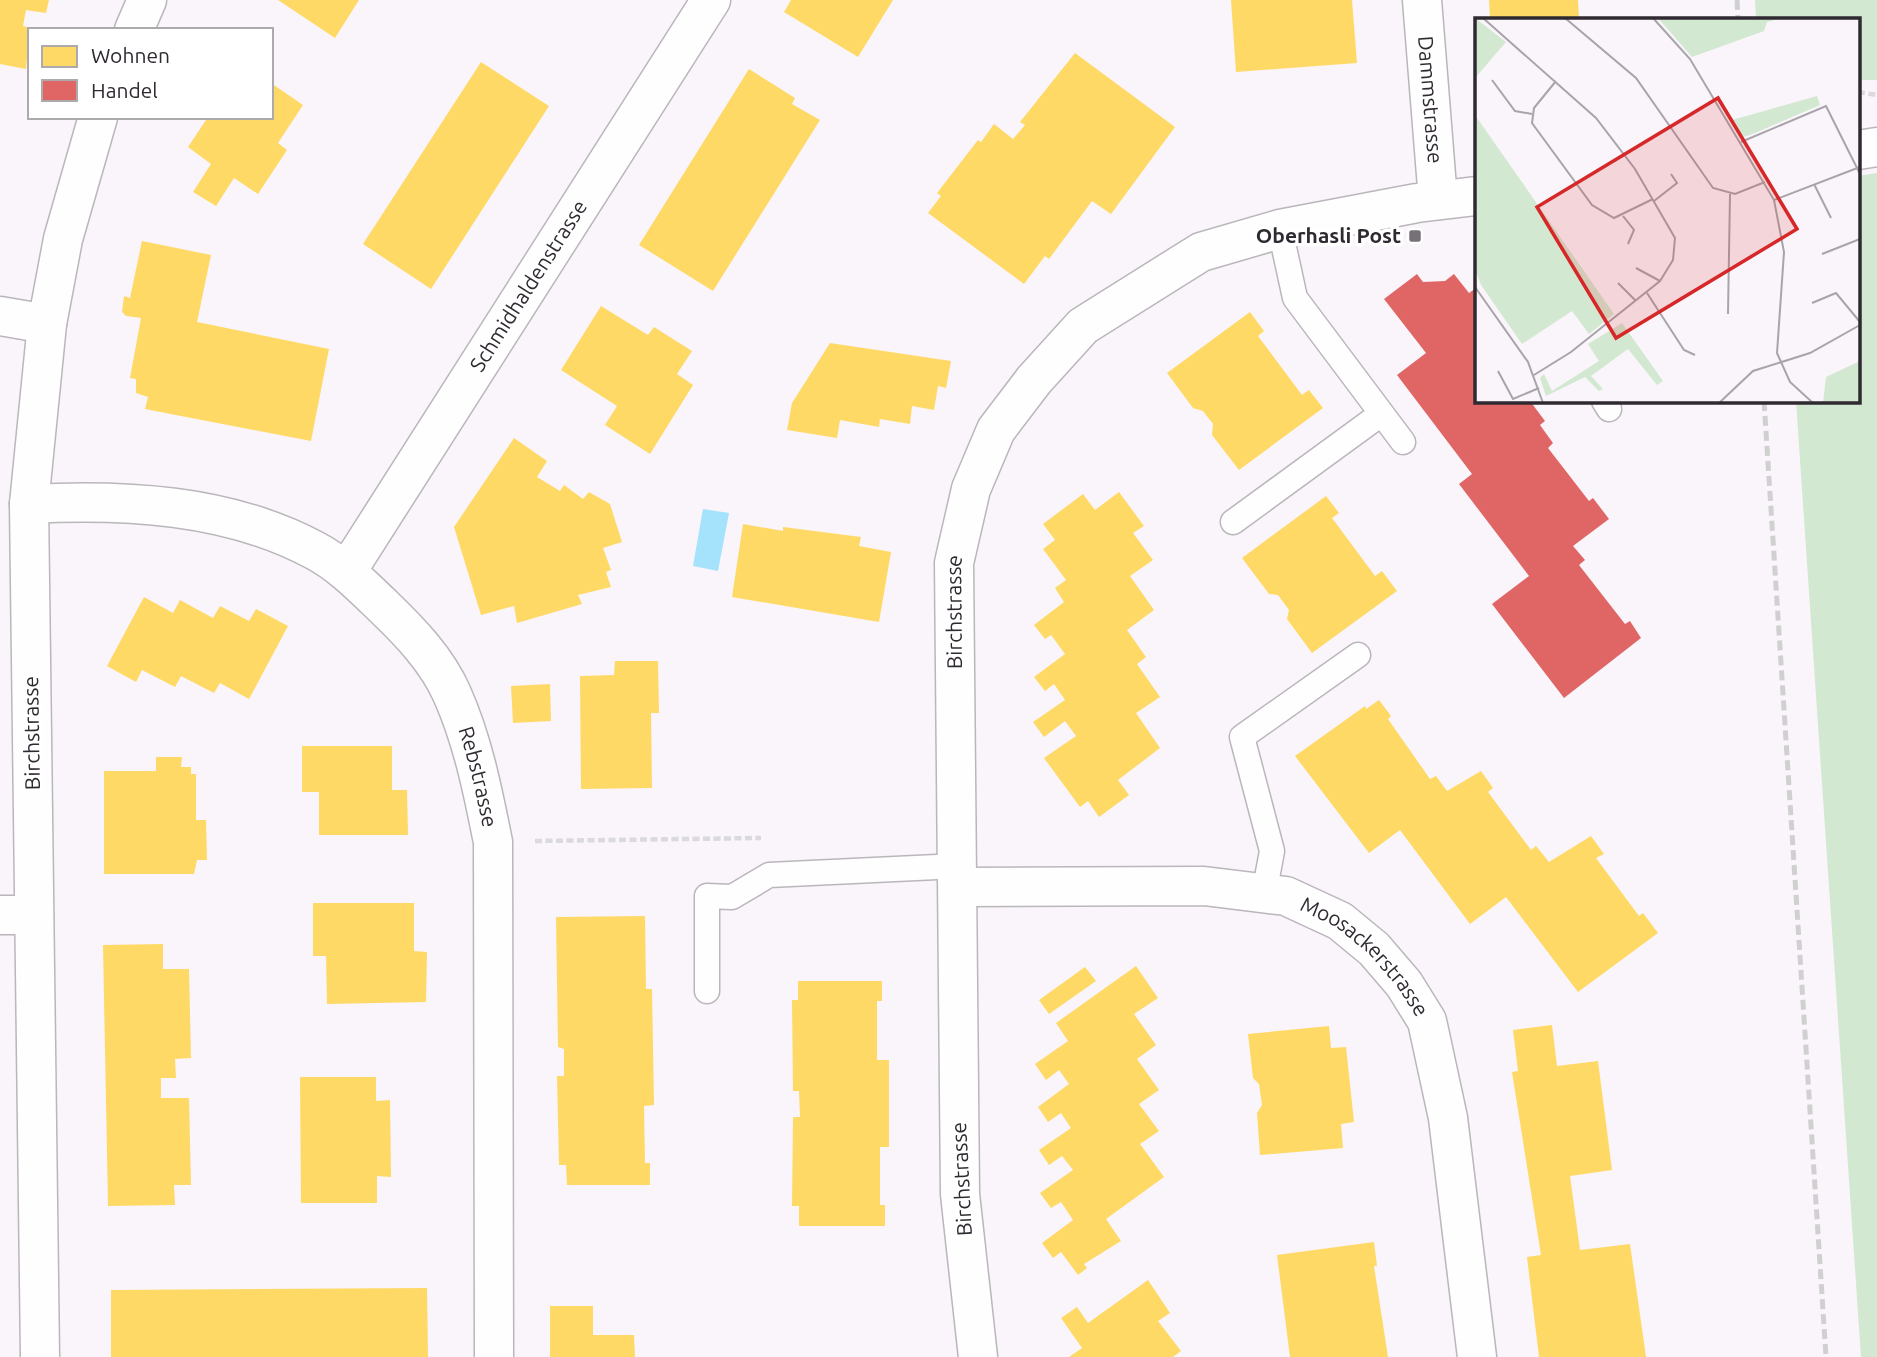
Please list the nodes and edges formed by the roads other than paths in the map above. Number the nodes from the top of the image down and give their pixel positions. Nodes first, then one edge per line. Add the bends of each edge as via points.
1 (147, 0) edge
2 (711, 0) edge
3 (1422, 0) edge
4 (135, 28) edge
5 (97, 119) edge
6 (1475, 196) edge
7 (1438, 200) junction
8 (1280, 229) junction
9 (0, 316) edge
10 (47, 324) junction
11 (1381, 414) junction
12 (1403, 442) dead end
13 (29, 503) junction
14 (1233, 522) dead end
15 (347, 571) junction
16 (1357, 655) dead end
17 (958, 877) junction
18 (1264, 894) junction
19 (17, 915) edge
20 (707, 990) dead end
21 (40, 1357) edge
22 (494, 1357) edge
23 (978, 1357) edge
24 (1477, 1357) edge

1 - 4 street
2 - 15 street, Schmidhaldenstrasse
3 - 7 street, Dammstrasse
5 - 10 street, Birchstrasse via 64,239
6 - 7 street, Birchstrasse
7 - 8 street, Birchstrasse
8 - 11 lane via 1295,298
8 - 17 street, Birchstrasse via 1201,252 1083,326 996,430 971,489 954,563
9 - 10 street
10 - 13 street, Birchstrasse
11 - 12 lane
11 - 14 lane
13 - 15 street, Rebstrasse via 101,500 170,507 245,522 314,549
13 - 19 street, Birchstrasse
15 - 22 street, Rebstrasse via 416,638 452,692 479,771 494,842
16 - 18 lane via 1242,737 1272,851
17 - 18 street, Moosackerstrasse via 1204,886
17 - 20 lane via 769,875 732,897 707,896
17 - 23 street, Birchstrasse via 960,1194
18 - 24 street, Moosackerstrasse via 1286,896 1340,920 1374,949 1427,1021 1448,1118
19 - 21 street, Birchstrasse

